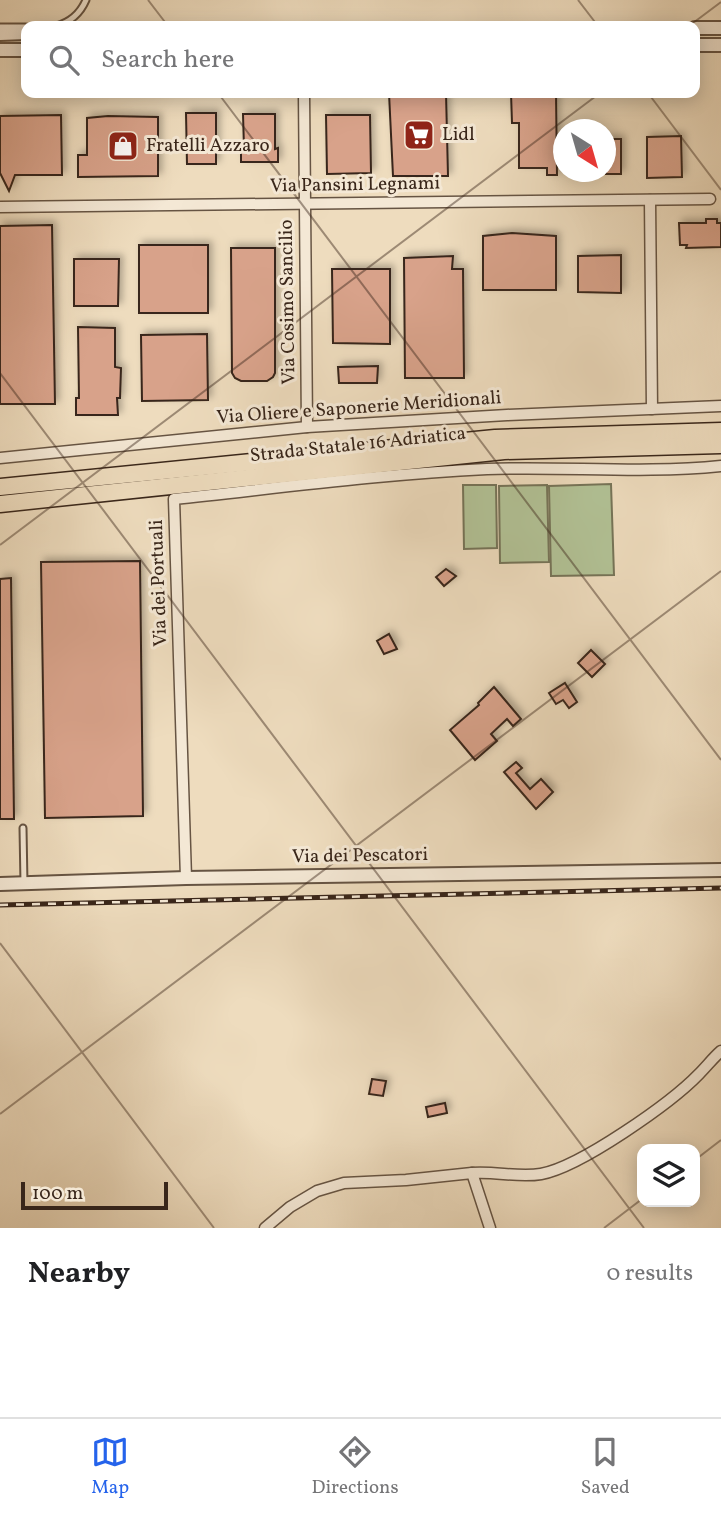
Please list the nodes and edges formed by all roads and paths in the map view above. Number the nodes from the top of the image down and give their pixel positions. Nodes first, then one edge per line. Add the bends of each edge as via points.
1 (86, 0) edge
2 (70, 21) edge
3 (0, 27) edge
4 (21, 27) edge
5 (700, 28) edge
6 (721, 28) edge
7 (21, 33) edge
8 (0, 34) edge
9 (700, 45) edge
10 (721, 45) edge
11 (0, 50) edge
12 (21, 50) edge
13 (304, 98) edge
14 (710, 199) dead end
15 (649, 200) junction
16 (305, 203) junction
17 (0, 207) edge
18 (721, 407) edge
19 (652, 409) junction
20 (307, 427) junction
21 (721, 431) edge
22 (721, 445) edge
23 (0, 458) edge
24 (721, 467) edge
25 (0, 487) edge
26 (0, 504) edge
27 (23, 828) dead end
28 (721, 870) edge
29 (186, 878) junction
30 (0, 884) edge
31 (24, 884) junction
32 (721, 1051) edge
33 (472, 1172) junction
34 (265, 1228) edge
35 (491, 1228) edge

1 - 2 lane
3 - 4 lane
5 - 6 street
7 - 8 street
9 - 10 street
11 - 12 street
13 - 16 street, Via Cosimo Sancilio
14 - 15 street, Via Pansini Legnami
15 - 16 street, Via Pansini Legnami
15 - 19 street
16 - 17 street, Via Pansini Legnami
16 - 20 street, Via Cosimo Sancilio
18 - 19 street, Via Oliere e Saponerie Meridionali
19 - 20 street, Via Oliere e Saponerie Meridionali
20 - 23 street, Via Oliere e Saponerie Meridionali
21 - 25 highway, Strada Statale 16 Adriatica via 495,438
22 - 26 highway, Strada Statale 16 Adriatica via 504,451
24 - 29 street, Via dei Portuali via 490,469 174,499
27 - 31 lane
28 - 29 street, Via dei Pescatori
29 - 31 street, Via dei Pescatori
30 - 31 street, Via dei Pescatori
32 - 33 street via 635,1125 566,1167 526,1176
33 - 34 street via 344,1183 290,1206
33 - 35 street

